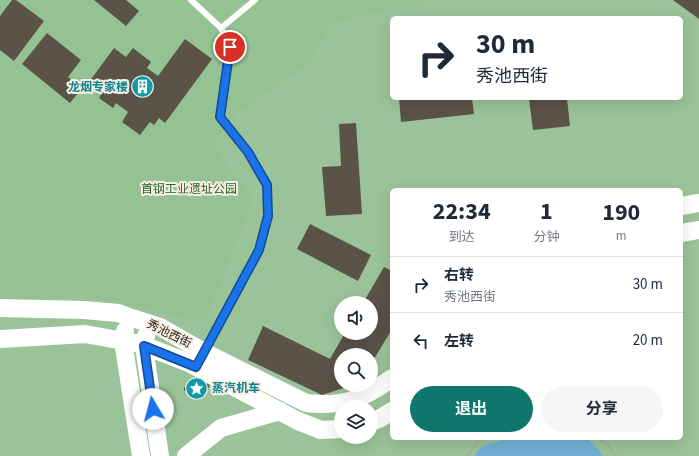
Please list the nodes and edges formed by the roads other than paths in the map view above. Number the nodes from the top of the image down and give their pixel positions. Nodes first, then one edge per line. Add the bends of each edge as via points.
1 (191, 0) edge
2 (255, 0) edge
3 (221, 28) junction
4 (699, 203) edge
5 (683, 206) edge
6 (699, 230) edge
7 (683, 233) edge
8 (0, 308) edge
9 (129, 317) junction
10 (149, 323) junction
11 (0, 339) edge
12 (122, 341) junction
13 (144, 346) junction
14 (200, 359) junction
15 (390, 379) edge
16 (280, 411) junction
17 (390, 412) edge
18 (378, 419) edge
19 (334, 429) edge
20 (141, 456) edge
21 (160, 456) edge
22 (186, 456) edge

1 - 3 lane
2 - 3 lane
3 - 14 lane via 230,47 220,117 248,152 267,185 268,216 259,250
4 - 5 street
6 - 7 street
8 - 9 street, 秀池西街 via 84,310
9 - 10 street, 秀池西街
9 - 12 street
10 - 13 street
10 - 14 street, 秀池西街 via 160,327
11 - 12 street, 秀池西街 via 85,334
12 - 13 street, 秀池西街
12 - 20 street
13 - 14 street, 秀池西街
13 - 21 street
14 - 15 street, 秀池西街 via 306,403 350,402 372,392
14 - 16 street, 秀池西街
16 - 19 street, 秀池西街 via 321,430
16 - 22 street via 221,428
17 - 18 street

